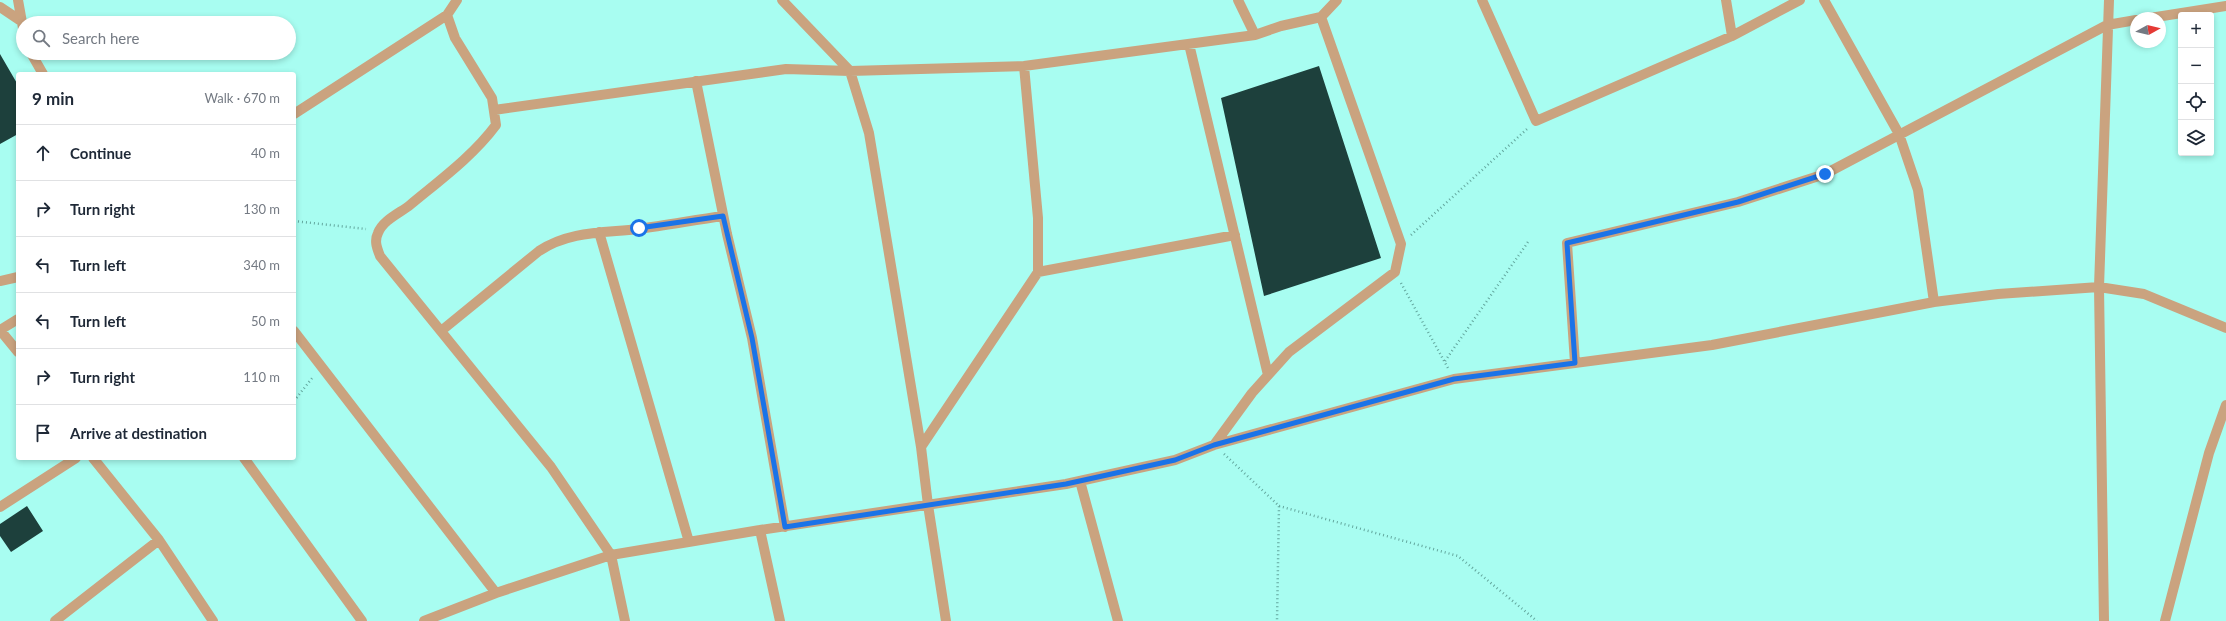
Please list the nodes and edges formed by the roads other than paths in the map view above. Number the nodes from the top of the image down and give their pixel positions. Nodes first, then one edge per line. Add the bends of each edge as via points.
1 (18, 0) edge
2 (457, 0) edge
3 (782, 0) edge
4 (1238, 0) edge
5 (1337, 0) edge
6 (1482, 0) edge
7 (1726, 0) edge
8 (1800, 0) edge
9 (1824, 0) edge
10 (2109, 0) edge
11 (2226, 6) edge
12 (0, 7) edge
13 (447, 15) junction
14 (2166, 15) edge
15 (21, 16) edge
16 (1321, 17) junction
17 (16, 20) edge
18 (2130, 21) edge
19 (2107, 25) junction
20 (1255, 36) junction
21 (1732, 36) junction
22 (1189, 44) junction
23 (35, 60) edge
24 (1024, 66) junction
25 (850, 71) junction
26 (43, 72) edge
27 (696, 81) junction
28 (494, 110) junction
29 (296, 113) edge
30 (1899, 134) junction
31 (723, 216) junction
32 (599, 232) junction
33 (1235, 235) junction
34 (1038, 272) junction
35 (16, 277) edge
36 (0, 281) edge
37 (2098, 286) junction
38 (1934, 302) junction
39 (16, 320) edge
40 (2226, 328) edge
41 (441, 331) junction
42 (296, 334) edge
43 (16, 350) edge
44 (1575, 363) junction
45 (1268, 375) junction
46 (2226, 405) edge
47 (1214, 445) junction
48 (922, 447) junction
49 (73, 460) edge
50 (95, 460) edge
51 (245, 460) edge
52 (1080, 481) junction
53 (928, 505) junction
54 (0, 507) edge
55 (785, 527) junction
56 (760, 530) junction
57 (159, 540) junction
58 (689, 542) junction
59 (611, 556) junction
60 (496, 593) junction
61 (431, 620) edge
62 (55, 621) edge
63 (213, 621) edge
64 (362, 621) edge
65 (625, 621) edge
66 (780, 621) edge
67 (946, 621) edge
68 (1118, 621) edge
69 (2104, 621) edge
70 (2165, 621) edge

1 - 15 street
2 - 13 street
3 - 25 street
4 - 20 street
5 - 16 street
6 - 21 street via 1536,121
7 - 21 street
8 - 21 street
9 - 30 street
10 - 19 street
11 - 14 street
12 - 17 street
13 - 28 street via 455,38 492,98
13 - 29 street
16 - 20 street via 1281,26
16 - 45 street via 1401,244 1395,272 1289,352
18 - 19 street
19 - 30 street
19 - 37 street
20 - 22 street
22 - 24 street
22 - 33 street
23 - 26 street
24 - 25 street
24 - 34 street via 1038,218
25 - 27 street via 786,69
25 - 48 street via 870,134
27 - 28 street
27 - 31 street
28 - 41 street via 496,125 483,142 409,206 386,222 375,242 380,256
30 - 38 street via 1918,190
30 - 44 street via 1825,174 1738,202 1567,243
31 - 32 street
31 - 55 street via 752,338
32 - 41 street via 568,236 547,246
32 - 58 street
33 - 34 street
33 - 45 street
34 - 48 street
35 - 36 street
37 - 38 street
37 - 40 street via 2144,294
37 - 69 street
38 - 44 street via 1712,345
39 - 43 street via 0,330
41 - 59 street via 551,467
42 - 60 street
44 - 47 street via 1454,379
45 - 47 street
46 - 70 street via 2209,453
47 - 52 street via 1175,460
48 - 53 street
49 - 54 street
50 - 57 street
51 - 64 street
52 - 53 street
52 - 68 street
53 - 55 street
53 - 67 street
55 - 56 street
56 - 58 street
56 - 66 street
57 - 62 street
57 - 63 street
58 - 59 street
59 - 60 street
59 - 65 street
60 - 61 street

